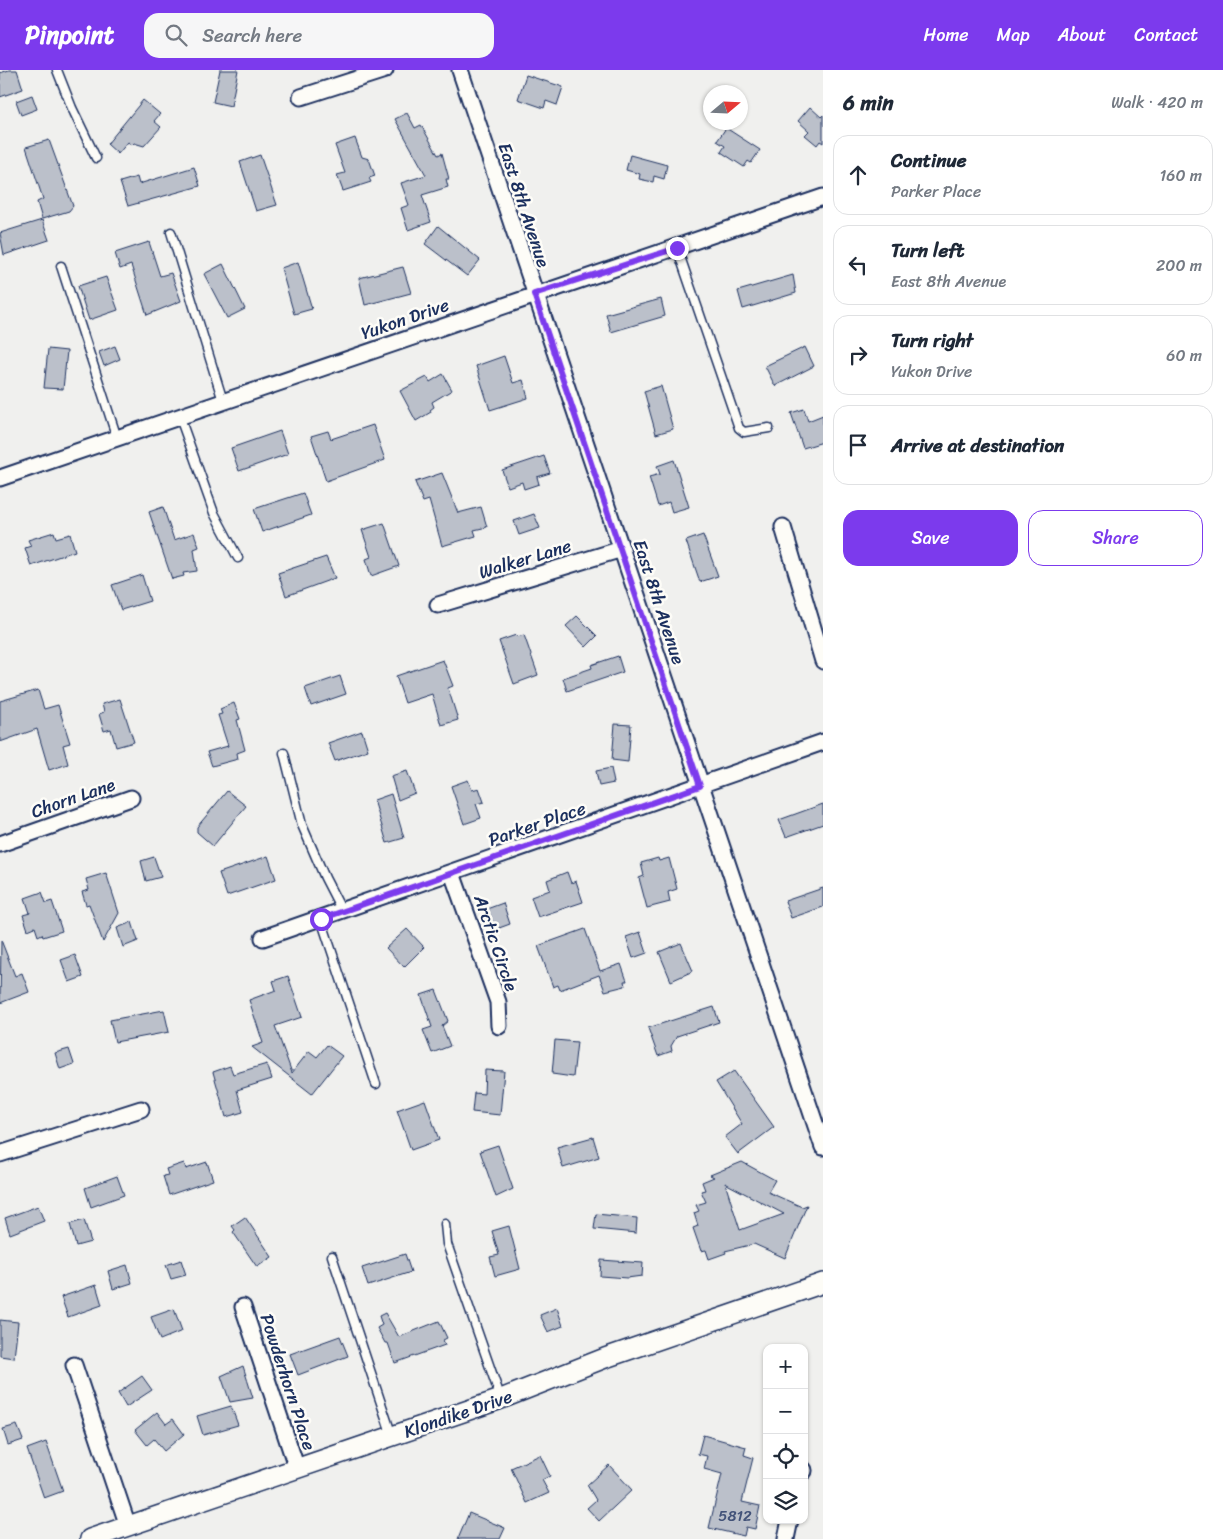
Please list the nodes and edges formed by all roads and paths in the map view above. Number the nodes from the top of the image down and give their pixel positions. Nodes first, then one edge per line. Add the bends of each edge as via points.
1 (57, 70) edge
2 (384, 70) edge
3 (460, 70) edge
4 (301, 97) dead end
5 (96, 158) dead end
6 (823, 197) edge
7 (171, 232) dead end
8 (677, 248) junction
9 (61, 266) dead end
10 (534, 294) junction
11 (223, 401) junction
12 (179, 415) junction
13 (769, 428) dead end
14 (117, 438) junction
15 (0, 478) edge
16 (784, 527) dead end
17 (622, 549) junction
18 (238, 558) dead end
19 (438, 605) dead end
20 (823, 661) edge
21 (823, 742) edge
22 (284, 753) dead end
23 (700, 786) junction
24 (131, 798) dead end
25 (0, 844) edge
26 (452, 873) junction
27 (342, 911) junction
28 (321, 919) junction
29 (263, 938) dead end
30 (499, 1026) dead end
31 (376, 1084) dead end
32 (141, 1109) dead end
33 (823, 1147) edge
34 (0, 1154) edge
35 (445, 1224) dead end
36 (332, 1256) dead end
37 (823, 1283) edge
38 (243, 1307) dead end
39 (74, 1364) dead end
40 (501, 1399) junction
41 (392, 1436) junction
42 (297, 1469) junction
43 (789, 1524) edge
44 (128, 1526) junction
45 (90, 1539) edge
46 (786, 1539) edge

1 - 5 lane
2 - 4 street
3 - 10 street, East 8th Avenue
6 - 8 street, Yukon Drive
7 - 11 lane
8 - 10 street, Yukon Drive
8 - 13 lane via 739,428 744,432
9 - 14 lane
10 - 11 street, Yukon Drive
10 - 17 street, East 8th Avenue
11 - 12 street, Yukon Drive
12 - 14 street, Yukon Drive
12 - 18 lane via 214,513
14 - 15 street, Yukon Drive
16 - 20 street
17 - 19 street, Walker Lane
17 - 23 street, East 8th Avenue
21 - 23 street, Parker Place
22 - 27 lane via 302,825
23 - 26 street, Parker Place
23 - 33 street, East 8th Avenue
24 - 25 street, Chorn Lane
26 - 27 street, Parker Place
26 - 30 street, Arctic Circle via 498,1002
27 - 28 street, Parker Place
28 - 29 street, Parker Place
28 - 31 lane
32 - 34 street
35 - 40 lane via 447,1244
36 - 41 lane
37 - 40 street, Klondike Drive via 605,1358
38 - 42 street, Powderhorn Place
39 - 44 street
40 - 41 street, Klondike Drive
41 - 42 street, Klondike Drive
42 - 44 street, Klondike Drive
43 - 46 street
44 - 45 street, Klondike Drive

